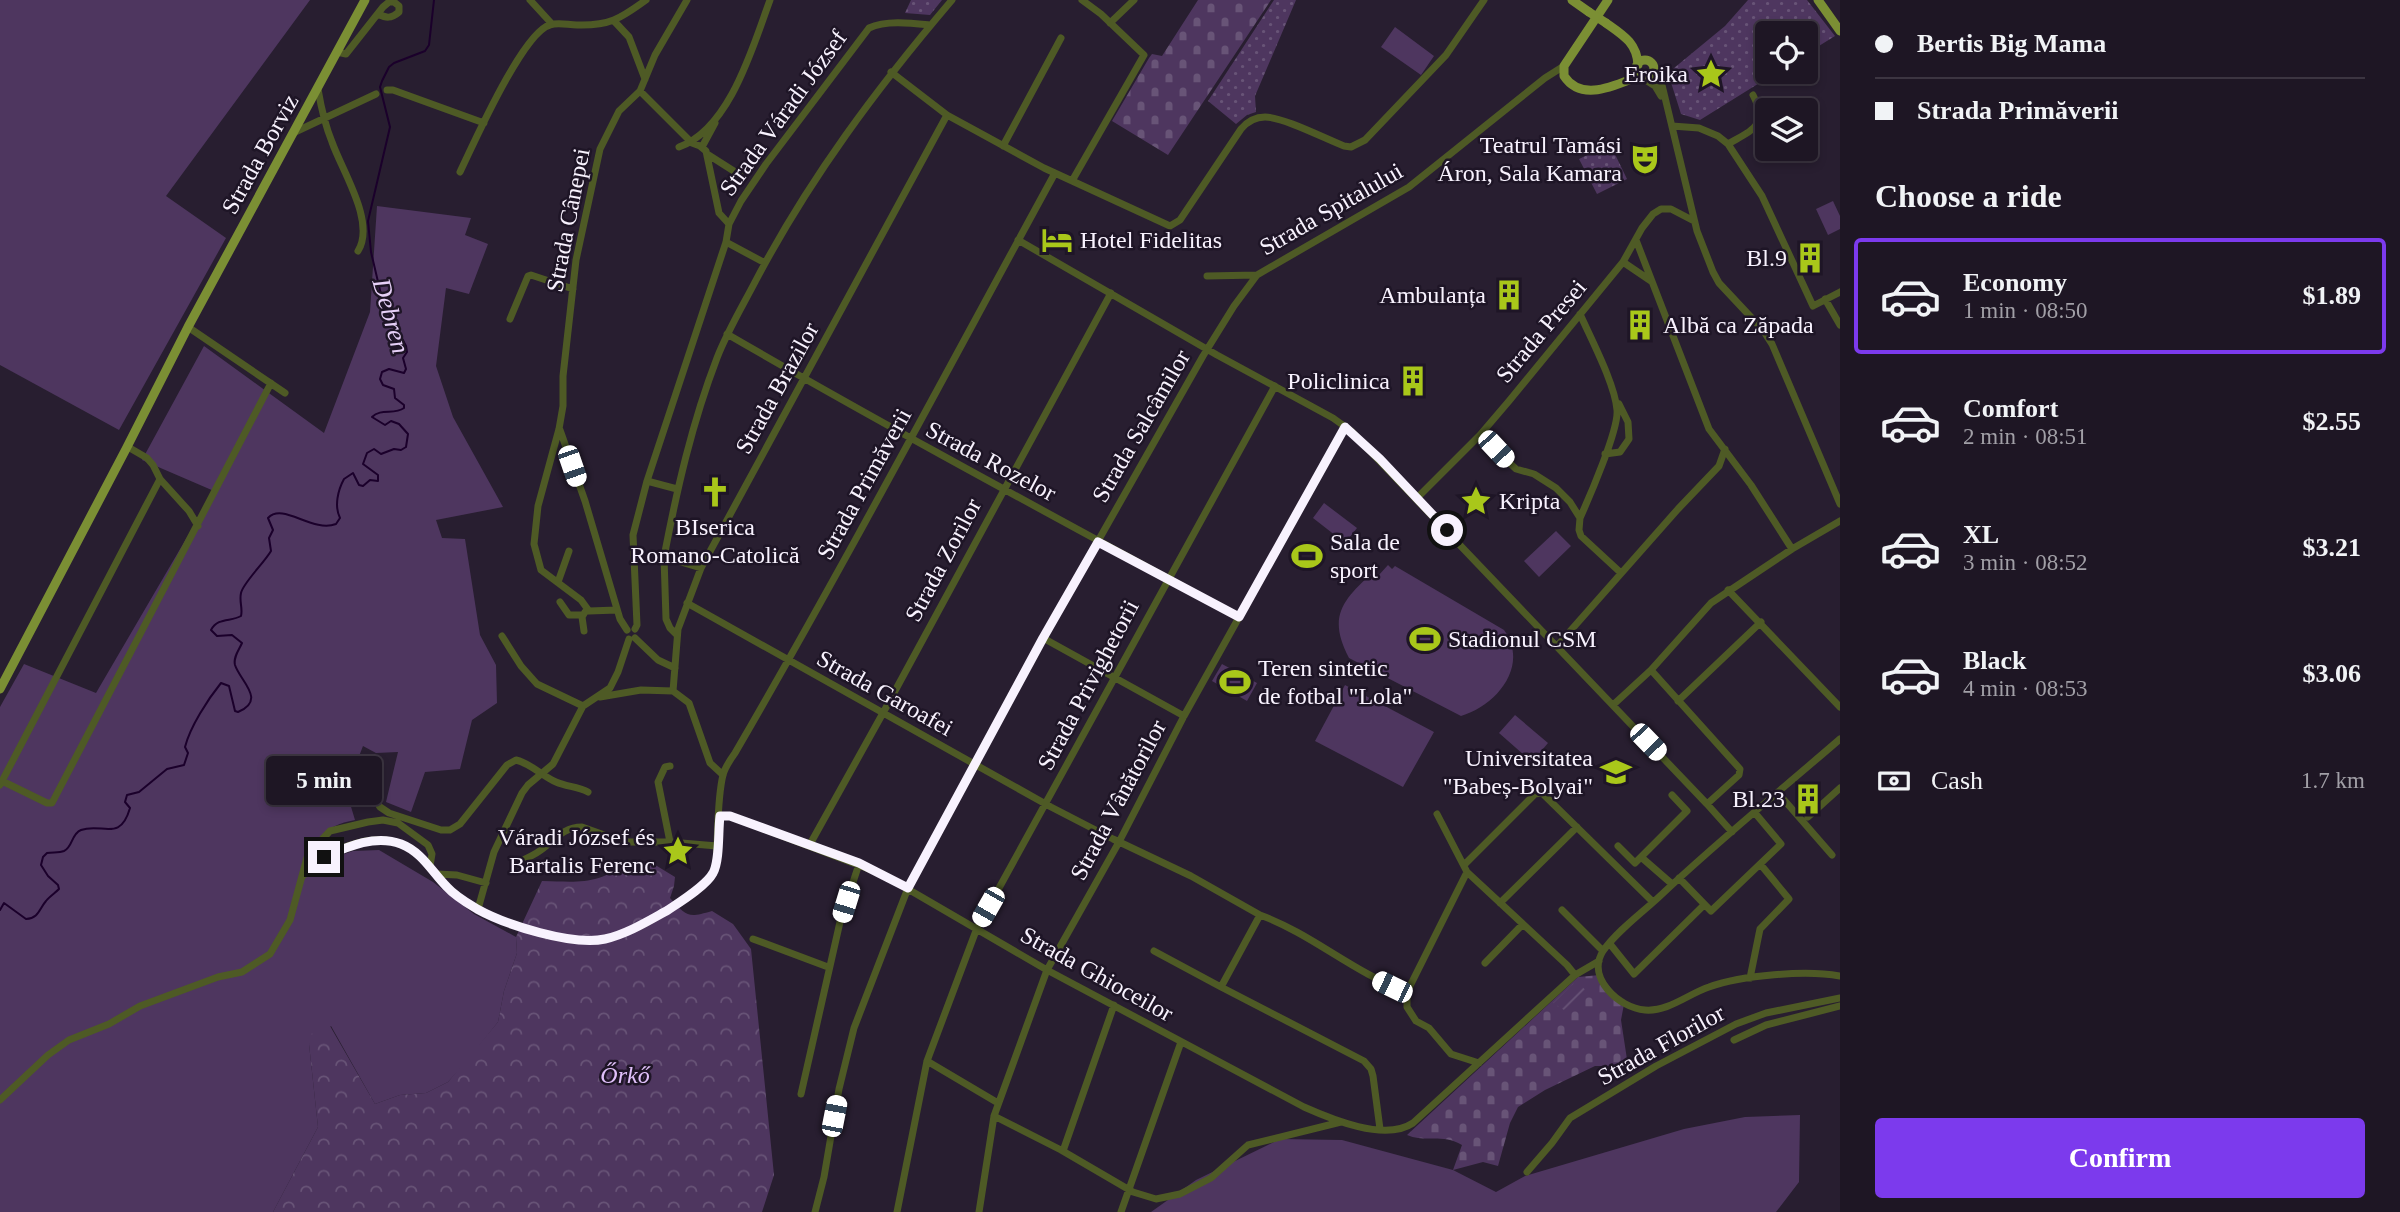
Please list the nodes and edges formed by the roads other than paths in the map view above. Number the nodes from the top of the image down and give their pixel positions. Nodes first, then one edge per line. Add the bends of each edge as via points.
1 (365, 0) edge
2 (530, 0) edge
3 (646, 0) edge
4 (687, 0) edge
5 (770, 0) edge
6 (952, 0) edge
7 (1082, 0) edge
8 (1134, 0) edge
9 (1484, 0) edge
10 (1572, 0) edge
11 (1608, 0) edge
12 (1818, 0) edge
13 (378, 14) dead end
14 (615, 22) junction
15 (1110, 23) junction
16 (552, 24) junction
17 (930, 25) junction
18 (1840, 31) edge
19 (1061, 38) dead end
20 (337, 52) junction
21 (1564, 66) junction
22 (1655, 68) junction
23 (891, 72) junction
24 (1639, 72) junction
25 (645, 79) junction
26 (318, 89) junction
27 (387, 90) dead end
28 (640, 91) junction
29 (376, 94) dead end
30 (1753, 95) dead end
31 (1666, 106) junction
32 (947, 115) junction
33 (718, 117) junction
34 (324, 118) junction
35 (484, 123) junction
36 (1672, 125) junction
37 (293, 133) junction
38 (692, 143) junction
39 (1728, 144) junction
40 (1003, 146) junction
41 (679, 147) dead end
42 (705, 151) junction
43 (460, 172) dead end
44 (1055, 173) junction
45 (740, 174) dead end
46 (1072, 181) junction
47 (1694, 220) junction
48 (729, 224) junction
49 (1018, 240) junction
50 (1636, 240) junction
51 (726, 242) junction
52 (358, 251) dead end
53 (1623, 262) junction
54 (765, 263) junction
55 (1257, 275) junction
56 (1207, 276) dead end
57 (1651, 282) junction
58 (573, 289) junction
59 (1840, 292) edge
60 (1111, 293) junction
61 (1825, 299) junction
62 (1580, 314) junction
63 (510, 318) dead end
64 (1840, 325) edge
65 (188, 327) junction
66 (727, 334) junction
67 (1207, 349) junction
68 (804, 379) junction
69 (271, 383) junction
70 (1275, 386) junction
71 (285, 393) dead end
72 (1615, 398) junction
73 (1345, 427) junction
74 (559, 429) junction
75 (1480, 435) junction
76 (911, 440) junction
77 (128, 447) junction
78 (1725, 449) junction
79 (1605, 454) junction
80 (1735, 463) junction
81 (1718, 466) junction
82 (160, 479) junction
83 (648, 481) junction
84 (1004, 488) junction
85 (677, 489) junction
86 (1417, 498) junction
87 (1840, 503) edge
88 (1580, 518) junction
89 (1840, 521) edge
90 (198, 526) junction
91 (1098, 542) junction
92 (1792, 549) junction
93 (569, 551) dead end
94 (664, 557) junction
95 (701, 568) junction
96 (1622, 573) junction
97 (1168, 579) junction
98 (558, 582) junction
99 (1728, 590) junction
100 (559, 602) dead end
101 (687, 603) junction
102 (617, 610) junction
103 (585, 612) junction
104 (1239, 617) junction
105 (1761, 622) junction
106 (631, 630) junction
107 (583, 631) dead end
108 (677, 635) junction
109 (502, 636) dead end
110 (1043, 638) junction
111 (632, 639) junction
112 (1557, 646) junction
113 (789, 661) junction
114 (675, 668) junction
115 (1651, 670) junction
116 (1113, 677) junction
117 (0, 689) edge
118 (673, 691) junction
119 (599, 697) junction
120 (1678, 701) junction
121 (1613, 705) junction
122 (583, 706) junction
123 (1840, 707) edge
124 (883, 713) junction
125 (1184, 716) junction
126 (1840, 739) edge
127 (0, 761) edge
128 (975, 765) junction
129 (10, 766) junction
130 (670, 766) dead end
131 (544, 774) junction
132 (723, 775) junction
133 (1, 783) edge
134 (364, 784) dead end
135 (1840, 788) edge
136 (588, 792) dead end
137 (1778, 793) junction
138 (1672, 795) dead end
139 (1046, 804) junction
140 (1707, 804) junction
141 (1755, 813) junction
142 (1437, 814) dead end
143 (720, 816) junction
144 (1808, 817) dead end
145 (396, 819) junction
146 (1577, 827) junction
147 (1732, 832) junction
148 (670, 842) junction
149 (1119, 842) junction
150 (717, 846) junction
151 (809, 846) junction
152 (1618, 846) dead end
153 (1832, 855) dead end
154 (1641, 858) junction
155 (859, 863) junction
156 (514, 864) dead end
157 (1761, 865) junction
158 (430, 866) junction
159 (1465, 869) junction
160 (437, 874) junction
161 (304, 875) junction
162 (1679, 878) junction
163 (485, 883) junction
164 (1672, 884) junction
165 (908, 888) junction
166 (1653, 902) junction
167 (1500, 903) junction
168 (1704, 905) junction
169 (478, 909) junction
170 (1562, 910) dead end
171 (1260, 915) junction
172 (1522, 924) junction
173 (976, 928) junction
174 (753, 939) dead end
175 (1610, 944) junction
176 (1154, 951) dead end
177 (1604, 951) junction
178 (1599, 961) junction
179 (1485, 963) dead end
180 (828, 967) junction
181 (1047, 970) junction
182 (1575, 975) junction
183 (1840, 976) edge
184 (1751, 978) junction
185 (1221, 987) junction
186 (1407, 992) junction
187 (1840, 998) edge
188 (1114, 1005) junction
189 (1840, 1006) edge
190 (1734, 1040) dead end
191 (1181, 1042) junction
192 (927, 1061) junction
193 (1479, 1063) junction
194 (801, 1094) dead end
195 (0, 1100) edge
196 (998, 1103) junction
197 (994, 1116) junction
198 (1343, 1122) junction
199 (1380, 1129) junction
200 (1063, 1151) junction
201 (1527, 1172) dead end
202 (1130, 1190) junction
203 (815, 1212) edge
204 (897, 1212) edge
205 (979, 1212) edge
206 (1121, 1212) edge

1 - 20 main road, Strada Borviz
2 - 16 street
3 - 14 street
4 - 25 street, Strada Cânepei
5 - 33 street via 747,65
6 - 17 street
7 - 15 street
8 - 15 street
9 - 46 street via 1446,55 1357,145 1344,146 1275,118 1250,121 1180,220 1170,226
10 - 24 main road, bridge via 1630,41
11 - 21 main road, Strada Spitalului
12 - 18 main road
13 - 20 street via 346,54
14 - 16 street
14 - 25 street via 629,37
15 - 46 street via 1143,52 1142,62
16 - 35 street via 530,40
17 - 23 street
17 - 48 street, Strada Váradi József via 869,28 766,164
19 - 40 street
20 - 26 main road, Strada Borviz
21 - 24 main road via 1565,79 1593,91
21 - 55 street, Strada Spitalului via 1409,187
22 - 24 main road via 1652,76
22 - 24 main road via 1648,60 1642,61
22 - 31 street
23 - 32 street
23 - 54 street via 813,181
24 - 31 street via 1655,86
25 - 28 street, Strada Cânepei
26 - 34 street
26 - 37 main road, Strada Borviz
27 - 35 street
28 - 38 street
28 - 58 street, Strada Cânepei via 619,111 600,149
29 - 34 street
30 - 39 street via 1760,109 1755,129
31 - 36 street
32 - 40 street
32 - 68 street, Strada Brazilor
33 - 38 street
33 - 42 street
34 - 37 street
34 - 52 street via 360,205 363,240
35 - 43 street
36 - 39 street via 1699,128
36 - 47 street
37 - 65 main road, Strada Borviz
38 - 41 street
38 - 42 street
39 - 61 street via 1762,196 1813,306
40 - 44 street
42 - 45 street
42 - 48 street via 719,213
44 - 46 street
44 - 49 street, Strada Primăverii
47 - 50 street, Strada Presei via 1671,209 1657,210
47 - 87 street via 1716,278 1772,344
48 - 51 street, Strada Váradi József
49 - 60 street
49 - 76 street, Strada Primăverii
50 - 53 street, Strada Presei
50 - 57 street
51 - 54 street
51 - 83 street, Strada Váradi József
53 - 57 street
53 - 62 street, Strada Presei
54 - 66 street
55 - 56 street
55 - 67 street, Strada Spitalului
57 - 78 street via 1709,429
58 - 63 street via 530,275
58 - 74 street, Strada Cânepei
59 - 61 street
60 - 67 street
60 - 84 street, Strada Zorilor
61 - 64 street
62 - 72 street
62 - 75 street, Strada Presei
65 - 69 street
65 - 77 main road, Strada Borviz
66 - 68 street, Strada Rozelor
66 - 85 street via 694,424
67 - 70 street
67 - 91 street, Strada Salcâmilor
68 - 76 street, Strada Rozelor
68 - 95 street, Strada Brazilor
69 - 71 street
69 - 90 street
70 - 73 street
70 - 97 street, Strada Privighetorii
72 - 79 street via 1616,420
72 - 79 street via 1628,422 1629,439 1620,452
73 - 86 street
73 - 104 street, Strada Vânătorilor
74 - 98 street, Strada Cânepei via 534,537 541,570
74 - 102 street, Strada Cânepei
75 - 86 street, Strada Presei
75 - 88 street via 1516,469 1556,488
76 - 84 street, Strada Rozelor
76 - 113 street, Strada Primăverii
77 - 82 street via 147,458
77 - 117 main road, Strada Borviz
78 - 80 street
78 - 81 street
79 - 88 street
80 - 81 street
80 - 92 street
81 - 96 street
82 - 90 street
82 - 129 street
83 - 85 street
83 - 106 street, Strada Váradi József via 634,535 637,625
84 - 91 street, Strada Rozelor
84 - 124 street, Strada Zorilor
85 - 94 street
86 - 112 street
88 - 96 street via 1581,536
89 - 92 street
90 - 133 street via 52,803
91 - 97 street, Strada Rozelor
91 - 110 street, Strada Salcâmilor
92 - 99 street
93 - 98 street
94 - 95 street
94 - 108 street via 666,619
95 - 101 street, Strada Brazilor
96 - 112 street
97 - 104 street, Strada Rozelor
97 - 116 street, Strada Privighetorii
98 - 103 street, Strada Cânepei via 581,600
99 - 105 street
99 - 115 street via 1696,617
100 - 103 street via 569,615
101 - 108 street, Strada Brazilor
101 - 113 street, Strada Garoafei
102 - 103 street
102 - 106 street, Strada Cânepei
103 - 107 street
104 - 125 street, Strada Vânătorilor
105 - 120 street
105 - 123 street
106 - 111 street via 625,634
108 - 114 street, Strada Brazilor
109 - 122 street via 537,684
110 - 116 street
110 - 128 street, Strada Salcâmilor
111 - 114 street
111 - 119 street via 614,681
112 - 121 street
113 - 124 street, Strada Garoafei
113 - 132 street, Strada Primăverii
114 - 118 street, Strada Brazilor
115 - 120 street
115 - 121 street
116 - 125 street
116 - 139 street, Strada Privighetorii
118 - 119 street via 641,690
118 - 132 street via 689,703 710,764
119 - 122 street
120 - 140 street via 1740,769
121 - 140 street
122 - 131 street
124 - 128 street, Strada Garoafei
124 - 151 street, Strada Zorilor
125 - 149 street, Strada Vânătorilor
126 - 137 street
127 - 129 street
128 - 139 street, Strada Garoafei
128 - 165 street, Strada Salcâmilor
129 - 133 street
130 - 148 street via 665,767 659,782
131 - 136 street
131 - 145 street via 513,761 450,830
131 - 163 street via 522,793
132 - 143 street, Strada Primăverii
134 - 145 street via 380,807
135 - 144 street
137 - 141 street
137 - 153 street
138 - 154 street via 1687,811
139 - 149 street, Strada Garoafei
139 - 173 street, Strada Privighetorii
140 - 147 street
141 - 147 street
141 - 157 street via 1781,844
142 - 159 street
143 - 150 street
143 - 151 street, Strada Ghioceilor
145 - 158 street via 428,845
145 - 161 street via 330,831 308,854
146 - 159 street via 1538,792
146 - 166 street
146 - 167 street
147 - 162 street
148 - 150 street
148 - 156 street via 624,842 575,827
149 - 171 street, Strada Garoafei
149 - 181 street, Strada Vânătorilor
150 - 169 street via 716,866 701,886 658,916 606,939 563,937
151 - 155 street, Strada Ghioceilor
152 - 154 street via 1635,863
154 - 164 street
155 - 165 street, Strada Ghioceilor
155 - 180 street
157 - 168 street via 1711,911
157 - 184 street via 1789,899 1760,929
158 - 160 street
158 - 161 street via 401,844 375,841 324,857
159 - 167 street
159 - 186 street
160 - 163 street
160 - 169 street via 448,889
161 - 195 street via 290,920 270,954 242,972 141,1006 69,1040
162 - 164 street
162 - 168 street
163 - 169 street
164 - 166 street
165 - 173 street, Strada Ghioceilor
165 - 203 street, Strada Salcâmilor via 854,1028
166 - 175 street
167 - 172 street
168 - 175 street via 1634,974
170 - 177 street
171 - 185 street
171 - 186 street, Strada Garoafei
172 - 179 street
172 - 182 street
173 - 181 street, Strada Ghioceilor
173 - 192 street, Strada Privighetorii
174 - 180 street
175 - 177 street
176 - 185 street
177 - 178 street
178 - 182 street
178 - 184 street via 1605,987 1624,1004 1643,1010 1667,1006 1723,982
180 - 194 street
181 - 188 street, Strada Ghioceilor
181 - 196 street, Strada Vânătorilor
182 - 193 street
183 - 184 street
185 - 199 street via 1364,1061 1373,1076
186 - 193 street via 1407,1007 1416,1021 1429,1028 1451,1054
187 - 201 street, Strada Florilor via 1736,1024 1656,1066 1570,1118
188 - 191 street, Strada Ghioceilor
188 - 200 street
189 - 190 street, Strada Florilor via 1766,1025
191 - 198 street, Strada Ghioceilor via 1304,1107
191 - 202 street
192 - 196 street
192 - 204 street, Strada Privighetorii
193 - 199 street via 1407,1127
196 - 197 street, Strada Vânătorilor
197 - 200 street
197 - 205 street, Strada Vânătorilor
198 - 199 street, Strada Ghioceilor
198 - 202 street via 1248,1145 1211,1178 1180,1194 1156,1199
200 - 202 street
202 - 206 street

